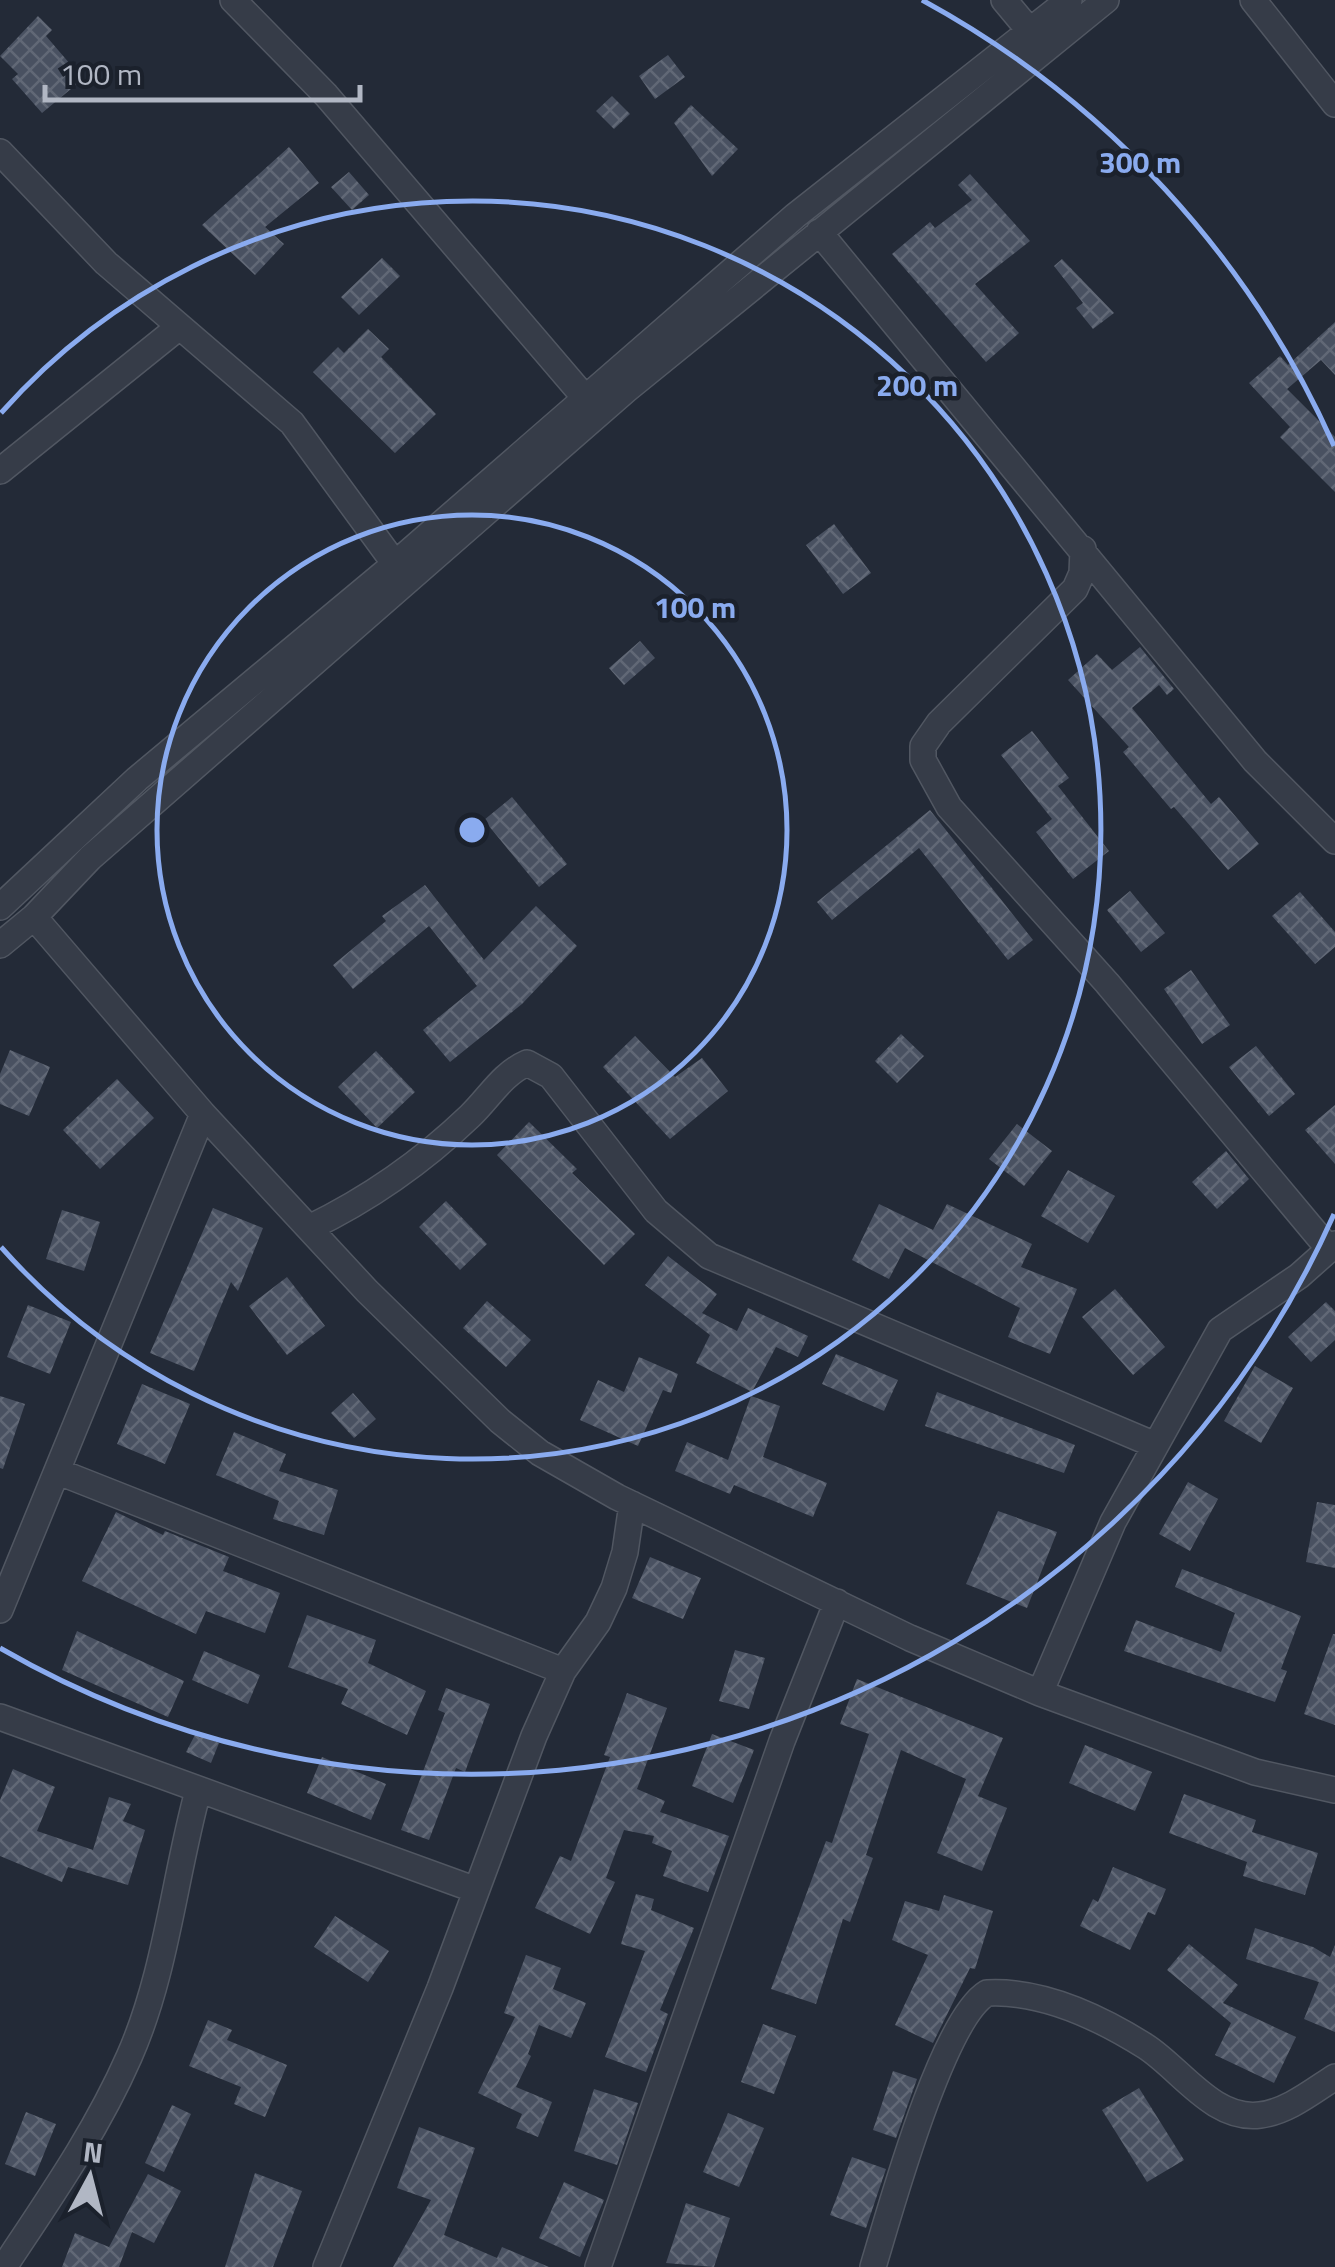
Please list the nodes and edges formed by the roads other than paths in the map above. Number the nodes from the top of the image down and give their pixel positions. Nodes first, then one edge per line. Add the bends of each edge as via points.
1 (233, 0) edge
2 (1004, 0) edge
3 (1069, 0) edge
4 (1106, 0) edge
5 (1252, 0) edge
6 (1030, 30) junction
7 (1048, 52) junction
8 (1335, 104) edge
9 (0, 152) edge
10 (819, 232) junction
11 (179, 327) junction
12 (586, 399) junction
13 (0, 471) edge
14 (1083, 549) junction
15 (395, 564) junction
16 (1335, 841) edge
17 (0, 907) edge
18 (34, 918) junction
19 (0, 945) edge
20 (203, 1114) junction
21 (308, 1228) junction
22 (1332, 1246) edge
23 (1154, 1445) junction
24 (60, 1472) junction
25 (632, 1504) junction
26 (837, 1602) junction
27 (0, 1610) edge
28 (563, 1672) junction
29 (1040, 1693) junction
30 (0, 1717) edge
31 (1335, 1790) edge
32 (198, 1792) junction
33 (476, 1890) junction
34 (1335, 2077) edge
35 (4, 2267) edge
36 (326, 2267) edge
37 (598, 2267) edge
38 (873, 2267) edge

1 - 12 street via 326,95
2 - 6 street
3 - 6 street
4 - 7 street
5 - 8 street
6 - 7 street
6 - 12 street via 795,216
7 - 10 street
9 - 11 street
10 - 14 street
10 - 18 street via 360,621 90,858
11 - 13 street
11 - 15 street via 292,423
12 - 15 street
14 - 16 street via 1256,761
14 - 22 street via 1076,590 939,724 923,746 924,760 948,807
15 - 17 street via 137,779
18 - 19 street
18 - 20 street
20 - 21 street
20 - 24 street
21 - 23 street via 357,1205 404,1171 526,1063 550,1076 656,1211 709,1256
21 - 25 street via 500,1421 574,1474
22 - 23 street via 1220,1330
23 - 29 street via 1113,1522
24 - 27 street
24 - 28 street
25 - 26 street
25 - 28 street via 614,1588
26 - 29 street
26 - 37 street via 782,1740
28 - 33 street
29 - 31 street via 1254,1772
30 - 32 street
32 - 33 street
32 - 35 street via 130,2056 88,2139
33 - 36 street
34 - 38 street via 1276,2110 1242,2114 1222,2108 1146,2047 1098,2021 1045,1999 987,1993 963,2017 939,2072

